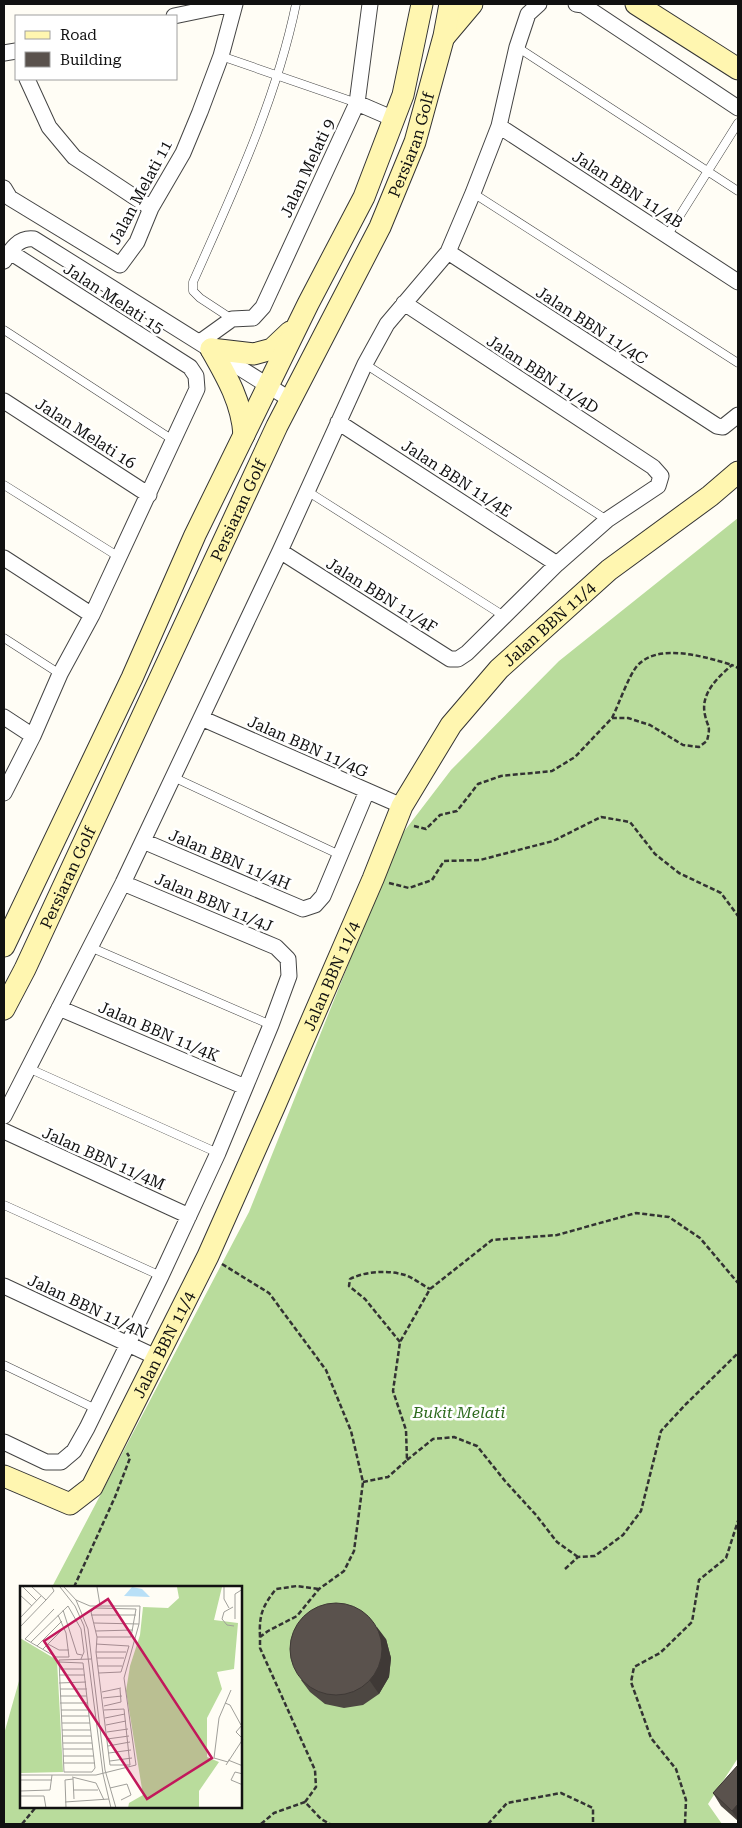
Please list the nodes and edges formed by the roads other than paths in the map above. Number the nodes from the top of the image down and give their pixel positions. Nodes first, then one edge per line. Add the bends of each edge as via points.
1 (233, 4) edge
2 (296, 4) edge
3 (370, 4) edge
4 (422, 4) edge
5 (450, 4) edge
6 (472, 4) edge
7 (539, 4) edge
8 (576, 4) edge
9 (639, 4) edge
10 (667, 4) edge
11 (178, 15) edge
12 (683, 33) junction
13 (444, 36) junction
14 (517, 47) junction
15 (221, 56) junction
16 (738, 69) edge
17 (277, 75) junction
18 (27, 80) edge
19 (357, 103) junction
20 (738, 108) edge
21 (394, 119) junction
22 (738, 123) edge
23 (498, 126) junction
24 (708, 171) junction
25 (4, 188) edge
26 (738, 191) edge
27 (474, 193) junction
28 (151, 208) junction
29 (667, 236) junction
30 (448, 252) junction
31 (7, 257) edge
32 (738, 282) edge
33 (122, 295) junction
34 (404, 303) junction
35 (108, 315) junction
36 (232, 319) junction
37 (298, 325) junction
38 (4, 330) edge
39 (206, 346) junction
40 (738, 363) edge
41 (364, 364) junction
42 (268, 386) junction
43 (291, 400) junction
44 (4, 401) edge
45 (738, 415) edge
46 (338, 422) junction
47 (244, 435) junction
48 (173, 440) junction
49 (738, 472) edge
50 (4, 485) edge
51 (307, 491) junction
52 (149, 495) junction
53 (607, 520) junction
54 (280, 551) junction
55 (119, 557) junction
56 (4, 558) edge
57 (557, 564) junction
58 (92, 615) junction
59 (504, 616) junction
60 (4, 638) edge
61 (60, 674) junction
62 (4, 717) edge
63 (201, 718) junction
64 (33, 736) junction
65 (173, 777) junction
66 (367, 791) junction
67 (4, 793) edge
68 (399, 813) junction
69 (143, 841) junction
70 (340, 855) junction
71 (123, 883) junction
72 (4, 946) edge
73 (90, 947) junction
74 (59, 1008) junction
75 (4, 1009) edge
76 (271, 1025) junction
77 (28, 1068) junction
78 (245, 1087) junction
79 (4, 1116) edge
80 (4, 1132) edge
81 (218, 1153) junction
82 (4, 1205) edge
83 (189, 1216) junction
84 (161, 1276) junction
85 (4, 1286) edge
86 (129, 1344) junction
87 (158, 1358) junction
88 (4, 1365) edge
89 (96, 1409) junction
90 (4, 1442) edge
91 (4, 1476) edge

1 - 11 street
1 - 15 street, Jalan Melati 11
2 - 17 lane
3 - 19 street, Jalan Melati 9
4 - 21 street, Persiaran Golf via 403,95
5 - 13 street, Persiaran Golf
6 - 13 street
7 - 14 street via 528,14
8 - 20 street
9 - 12 street
10 - 12 street
12 - 16 street
13 - 43 street, Persiaran Golf via 415,142 380,227
14 - 23 street
14 - 24 lane
15 - 17 lane
15 - 28 street, Jalan Melati 11 via 183,153
17 - 19 lane
17 - 36 lane via 236,186 193,282 193,291 200,298
18 - 28 street via 49,127 74,157
19 - 21 street
19 - 36 street, Jalan Melati 9 via 263,307 253,318
21 - 37 street, Persiaran Golf via 364,197
22 - 24 lane
23 - 27 street
23 - 29 street, Jalan BBN 11/4B
24 - 26 lane
24 - 29 lane
25 - 28 street, Jalan Melati 11 via 10,198 120,265 137,242
27 - 30 street
27 - 40 lane
29 - 32 street, Jalan BBN 11/4B
30 - 34 street
30 - 45 street, Jalan BBN 11/4C via 717,426 723,428
31 - 33 street via 22,240 34,239
31 - 35 street, Jalan Melati 15
33 - 35 street
33 - 39 street
34 - 41 street via 386,324
34 - 53 street, Jalan BBN 11/4D via 653,467 661,476 658,486
35 - 48 street, Jalan Melati 15 via 190,367 196,376 197,389
36 - 39 street
37 - 39 street via 272,349 263,352 247,354
37 - 42 street, Persiaran Golf
38 - 48 lane
39 - 42 street
39 - 47 street via 238,400
41 - 46 street
41 - 53 lane
42 - 43 street
42 - 47 street, Persiaran Golf
43 - 75 street, Persiaran Golf
44 - 52 street, Jalan Melati 16
46 - 51 street
46 - 57 street, Jalan BBN 11/4E
47 - 72 street, Persiaran Golf
48 - 52 street
49 - 68 street, Jalan BBN 11/4 via 609,570 499,669 451,725
50 - 55 lane
51 - 54 street
51 - 59 lane
52 - 55 street
53 - 57 street
54 - 59 street, Jalan BBN 11/4F via 450,658 458,659 467,653
54 - 63 street
55 - 58 street
56 - 58 street
57 - 59 street
58 - 61 street
60 - 61 lane
61 - 64 street
62 - 64 street
63 - 65 street
63 - 66 street, Jalan BBN 11/4G
64 - 67 street
65 - 69 street
65 - 70 lane
66 - 68 street, Jalan BBN 11/4G
66 - 70 street
68 - 87 street, Jalan BBN 11/4 via 275,1105 208,1256
69 - 70 street, Jalan BBN 11/4H via 303,909 315,905 323,896
69 - 71 street
71 - 73 street
71 - 76 street, Jalan BBN 11/4J via 276,947 288,959 289,976
73 - 74 street
73 - 76 lane
74 - 77 street
74 - 78 street, Jalan BBN 11/4K
76 - 78 street
77 - 79 street
77 - 81 lane
78 - 81 street
80 - 83 street, Jalan BBN 11/4M
81 - 83 street
82 - 84 lane
83 - 84 street
84 - 86 street
85 - 86 street, Jalan BBN 11/4N
86 - 87 street, Jalan BBN 11/4N
86 - 89 street
87 - 91 street, Jalan BBN 11/4 via 92,1488 70,1504
88 - 89 lane
89 - 90 street via 74,1451 61,1462 46,1462

